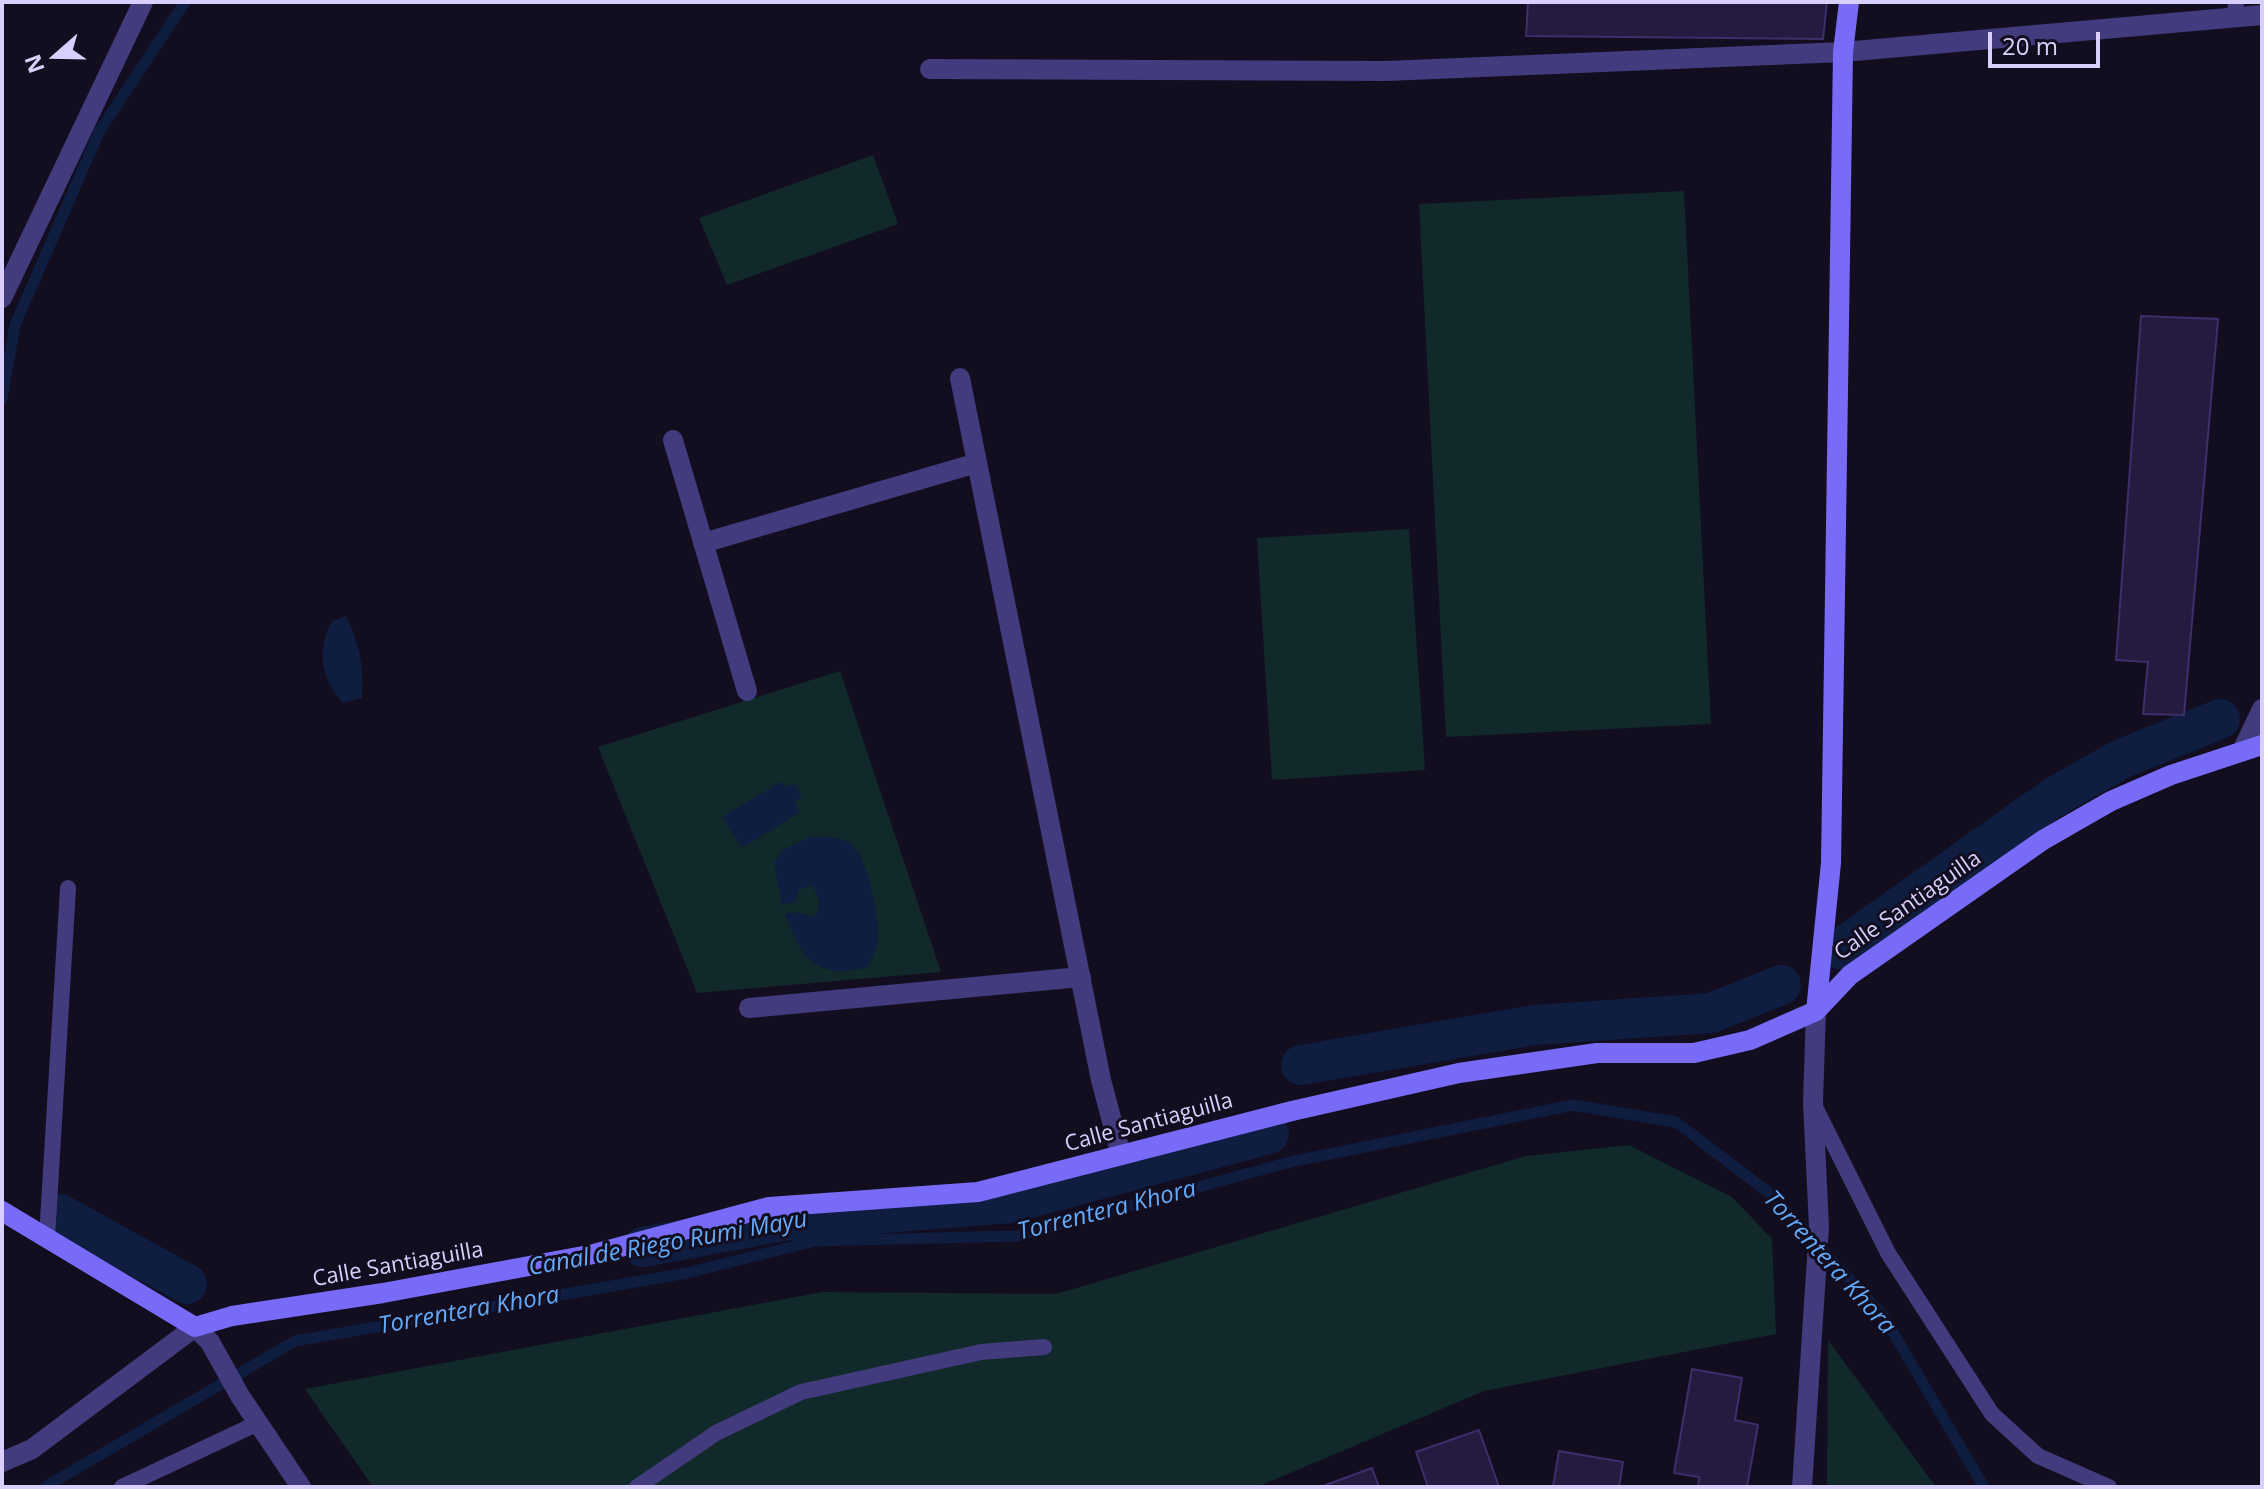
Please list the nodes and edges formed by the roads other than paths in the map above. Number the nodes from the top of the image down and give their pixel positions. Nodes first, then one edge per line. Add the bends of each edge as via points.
1 (143, 2) edge
2 (1849, 2) edge
3 (2236, 9) edge
4 (2262, 15) edge
5 (1843, 52) junction
6 (930, 69) dead end
7 (2, 298) edge
8 (960, 378) dead end
9 (673, 440) dead end
10 (977, 463) junction
11 (703, 543) junction
12 (747, 691) dead end
13 (2262, 709) edge
14 (2252, 748) edge
15 (68, 888) dead end
16 (1081, 977) junction
17 (749, 1008) dead end
18 (1816, 1011) junction
19 (1813, 1102) junction
20 (1121, 1155) junction
21 (2, 1211) edge
22 (47, 1238) junction
23 (203, 1334) junction
24 (1044, 1347) dead end
25 (258, 1423) junction
26 (2, 1462) edge
27 (122, 1487) edge
28 (301, 1487) edge
29 (637, 1487) edge
30 (1802, 1487) edge
31 (2109, 1487) edge

1 - 7 street
2 - 5 street
3 - 4 street
3 - 5 street
5 - 6 street via 1386,71
5 - 18 street via 1831,863
8 - 10 street
9 - 11 street
10 - 11 street
10 - 16 street
11 - 12 street
13 - 14 street
14 - 18 street, Calle Santiaguilla via 2123,796 2043,840 1850,975
15 - 22 lane
16 - 17 street
16 - 20 street
18 - 19 street
18 - 20 street, Calle Santiaguilla via 1750,1040 1694,1053 1597,1053 1459,1073
19 - 30 street via 1819,1227
19 - 31 lane via 1888,1253 1992,1414 2038,1456
20 - 23 street, Calle Santiaguilla via 978,1192 769,1207 594,1254 232,1316
21 - 22 street
22 - 23 street
23 - 25 street
23 - 26 street via 32,1449
24 - 29 lane via 981,1352 801,1392 716,1433
25 - 27 lane
25 - 28 street

